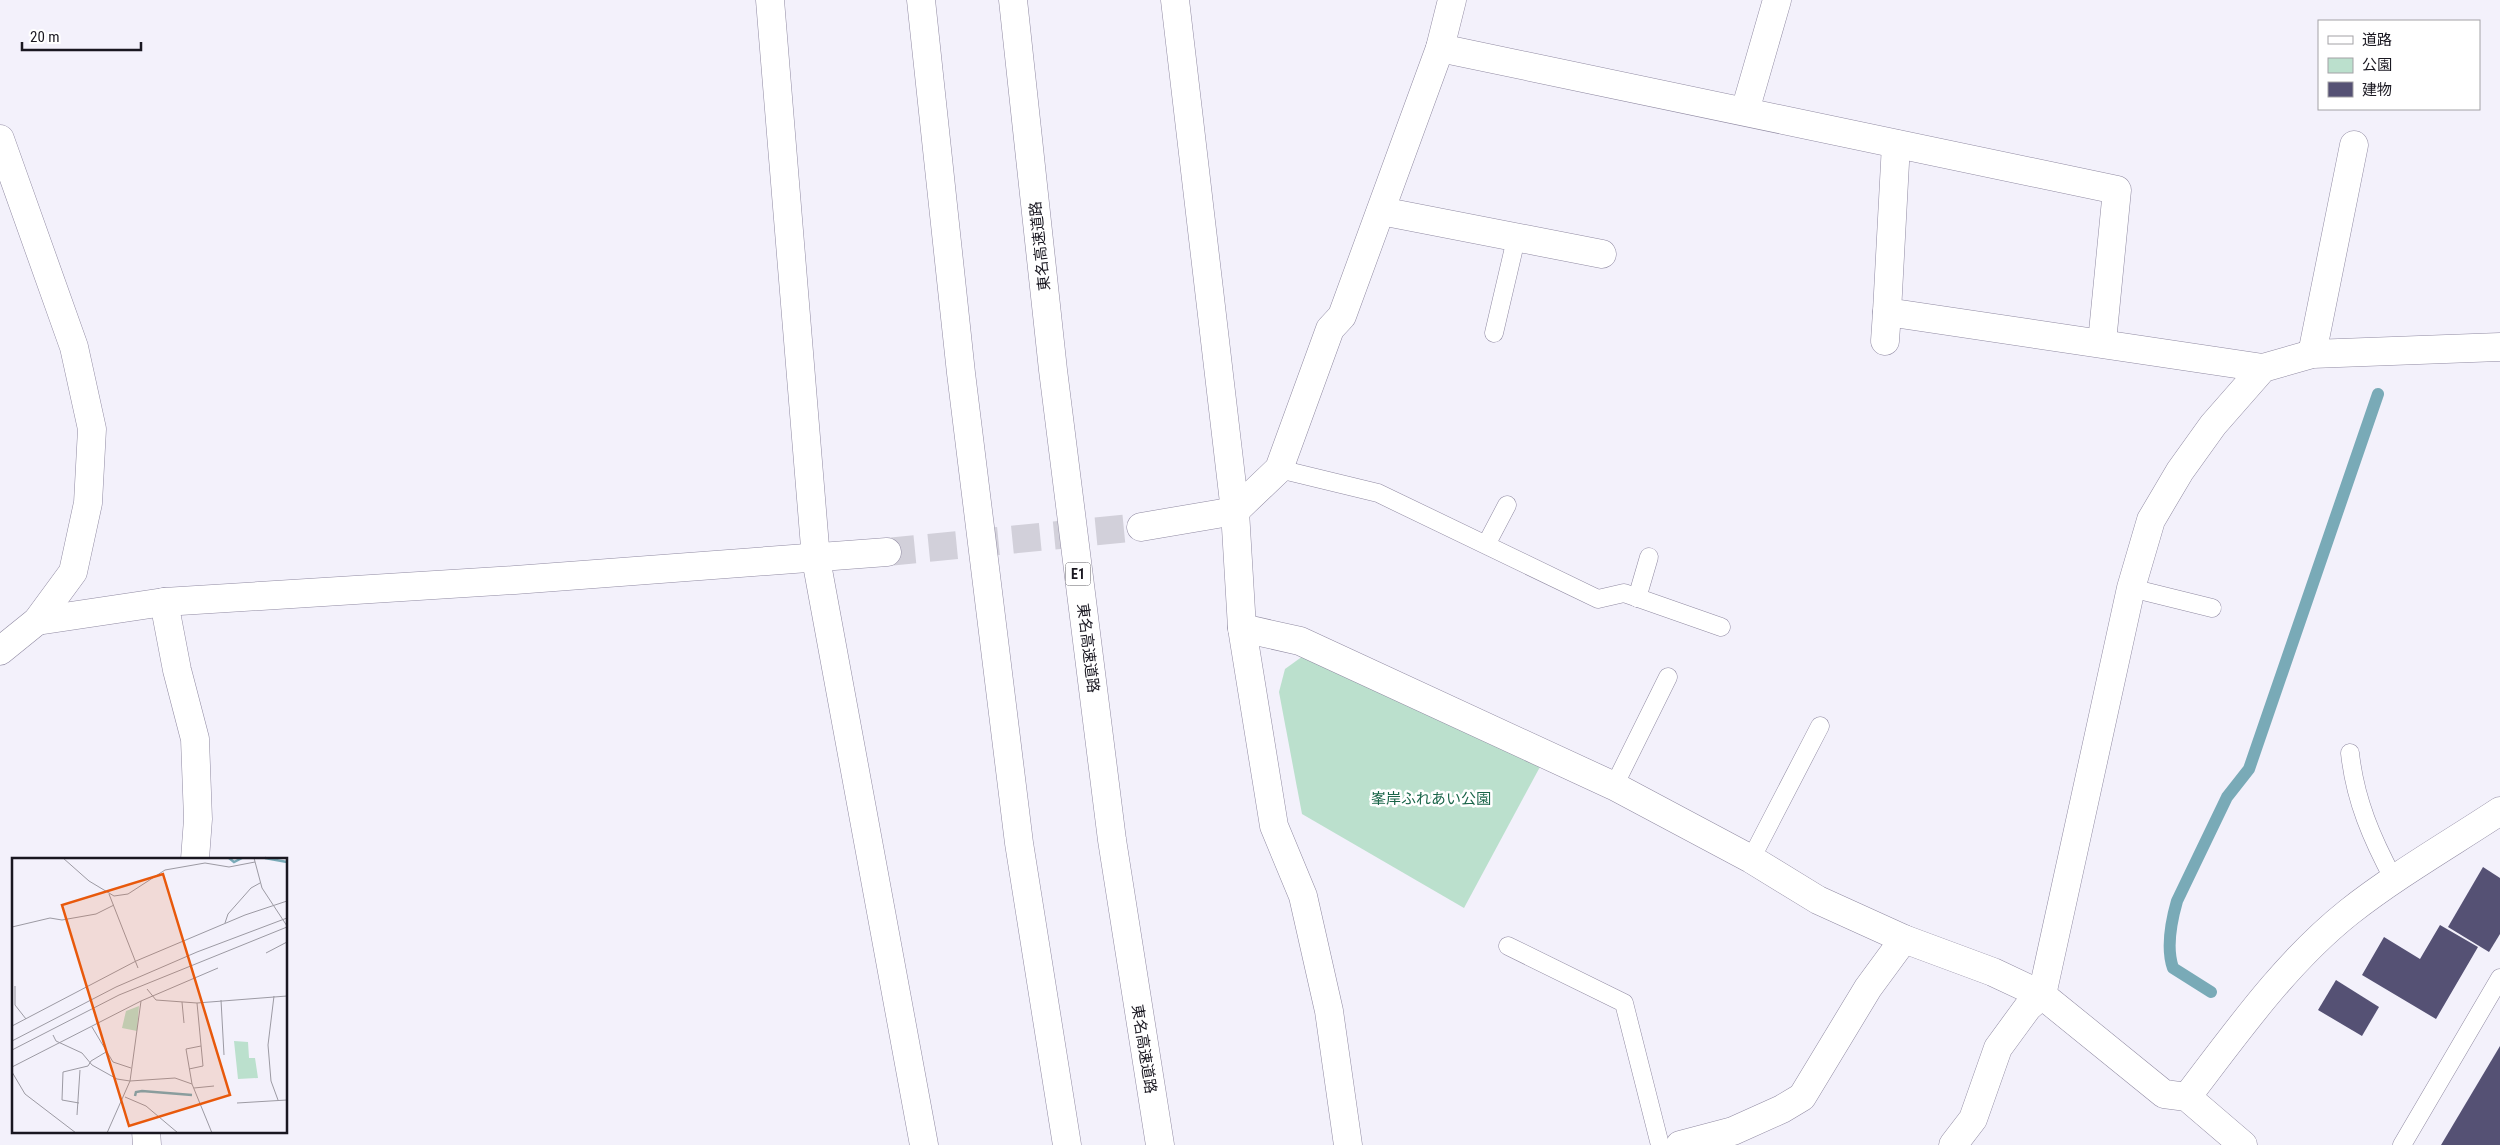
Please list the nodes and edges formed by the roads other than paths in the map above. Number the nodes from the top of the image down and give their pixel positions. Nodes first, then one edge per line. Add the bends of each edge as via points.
1 (770, 0) edge
2 (921, 0) edge
3 (1014, 0) edge
4 (1175, 0) edge
5 (1452, 0) edge
6 (1778, 0) edge
7 (1440, 48) junction
8 (1745, 111) junction
9 (0, 139) edge
10 (1896, 144) junction
11 (2354, 145) dead end
12 (1381, 211) junction
13 (1516, 239) junction
14 (1602, 254) dead end
15 (1887, 312) junction
16 (1494, 333) dead end
17 (1885, 342) dead end
18 (2102, 342) junction
19 (2500, 347) edge
20 (2312, 354) junction
21 (2263, 368) junction
22 (1279, 469) junction
23 (1507, 505) dead end
24 (1235, 511) junction
25 (1140, 526) tunnel mouth
26 (1487, 544) junction
27 (887, 552) tunnel mouth
28 (1649, 558) dead end
29 (816, 559) junction
30 (2131, 588) junction
31 (1637, 598) junction
32 (164, 602) junction
33 (2212, 608) dead end
34 (37, 621) junction
35 (1721, 627) dead end
36 (1242, 628) junction
37 (0, 651) edge
38 (1668, 677) dead end
39 (1820, 726) dead end
40 (2350, 753) dead end
41 (1614, 786) junction
42 (2500, 811) edge
43 (195, 858) edge
44 (1751, 859) junction
45 (2394, 880) junction
46 (1904, 939) junction
47 (1508, 946) dead end
48 (2500, 978) edge
49 (2042, 995) junction
50 (2187, 1097) junction
51 (146, 1132) edge
52 (147, 1145) edge
53 (924, 1145) edge
54 (1067, 1145) edge
55 (1160, 1145) edge
56 (1348, 1145) edge
57 (1660, 1145) edge
58 (1680, 1145) edge
59 (1953, 1145) edge
60 (2243, 1145) edge
61 (2402, 1145) edge

1 - 29 main road
2 - 54 main road via 961,373 1019,843
3 - 55 main road, 東名高速道路 / E1 via 1053,370 1112,840
4 - 24 main road
5 - 7 main road
6 - 8 main road
7 - 8 main road
7 - 12 main road
8 - 10 main road
9 - 34 main road via 74,347 92,429 88,503 73,572
10 - 15 main road
10 - 18 main road via 2117,190
11 - 20 main road
12 - 13 main road
12 - 22 main road via 1342,316 1330,329
13 - 14 main road
13 - 16 lane
15 - 17 main road
15 - 18 main road
18 - 21 main road
19 - 20 main road
20 - 21 main road
21 - 30 main road via 2213,425 2180,471 2151,520
22 - 24 main road
22 - 26 lane via 1378,493
23 - 26 lane
24 - 25 main road
24 - 36 main road
26 - 31 lane via 1598,599 1624,593
27 - 29 main road
28 - 31 lane
29 - 32 main road
29 - 53 main road
30 - 33 lane
30 - 49 main road
31 - 35 lane
32 - 34 main road
32 - 43 main road via 195,739 198,819
34 - 37 main road
36 - 41 main road via 1300,641
36 - 56 main road via 1274,826 1303,896 1329,1011
38 - 41 lane
39 - 44 lane
40 - 45 lane via 2352,775 2372,839
41 - 44 main road
42 - 45 main road
44 - 46 main road via 1818,900
45 - 50 main road via 2348,913 2299,958 2242,1024
46 - 49 main road via 1993,972
46 - 58 main road via 1868,988 1802,1097 1733,1131
47 - 57 lane via 1624,1003
48 - 61 lane
49 - 50 main road via 2164,1094
49 - 59 main road via 2028,1007 1998,1048 1973,1119
50 - 60 main road
51 - 52 main road

